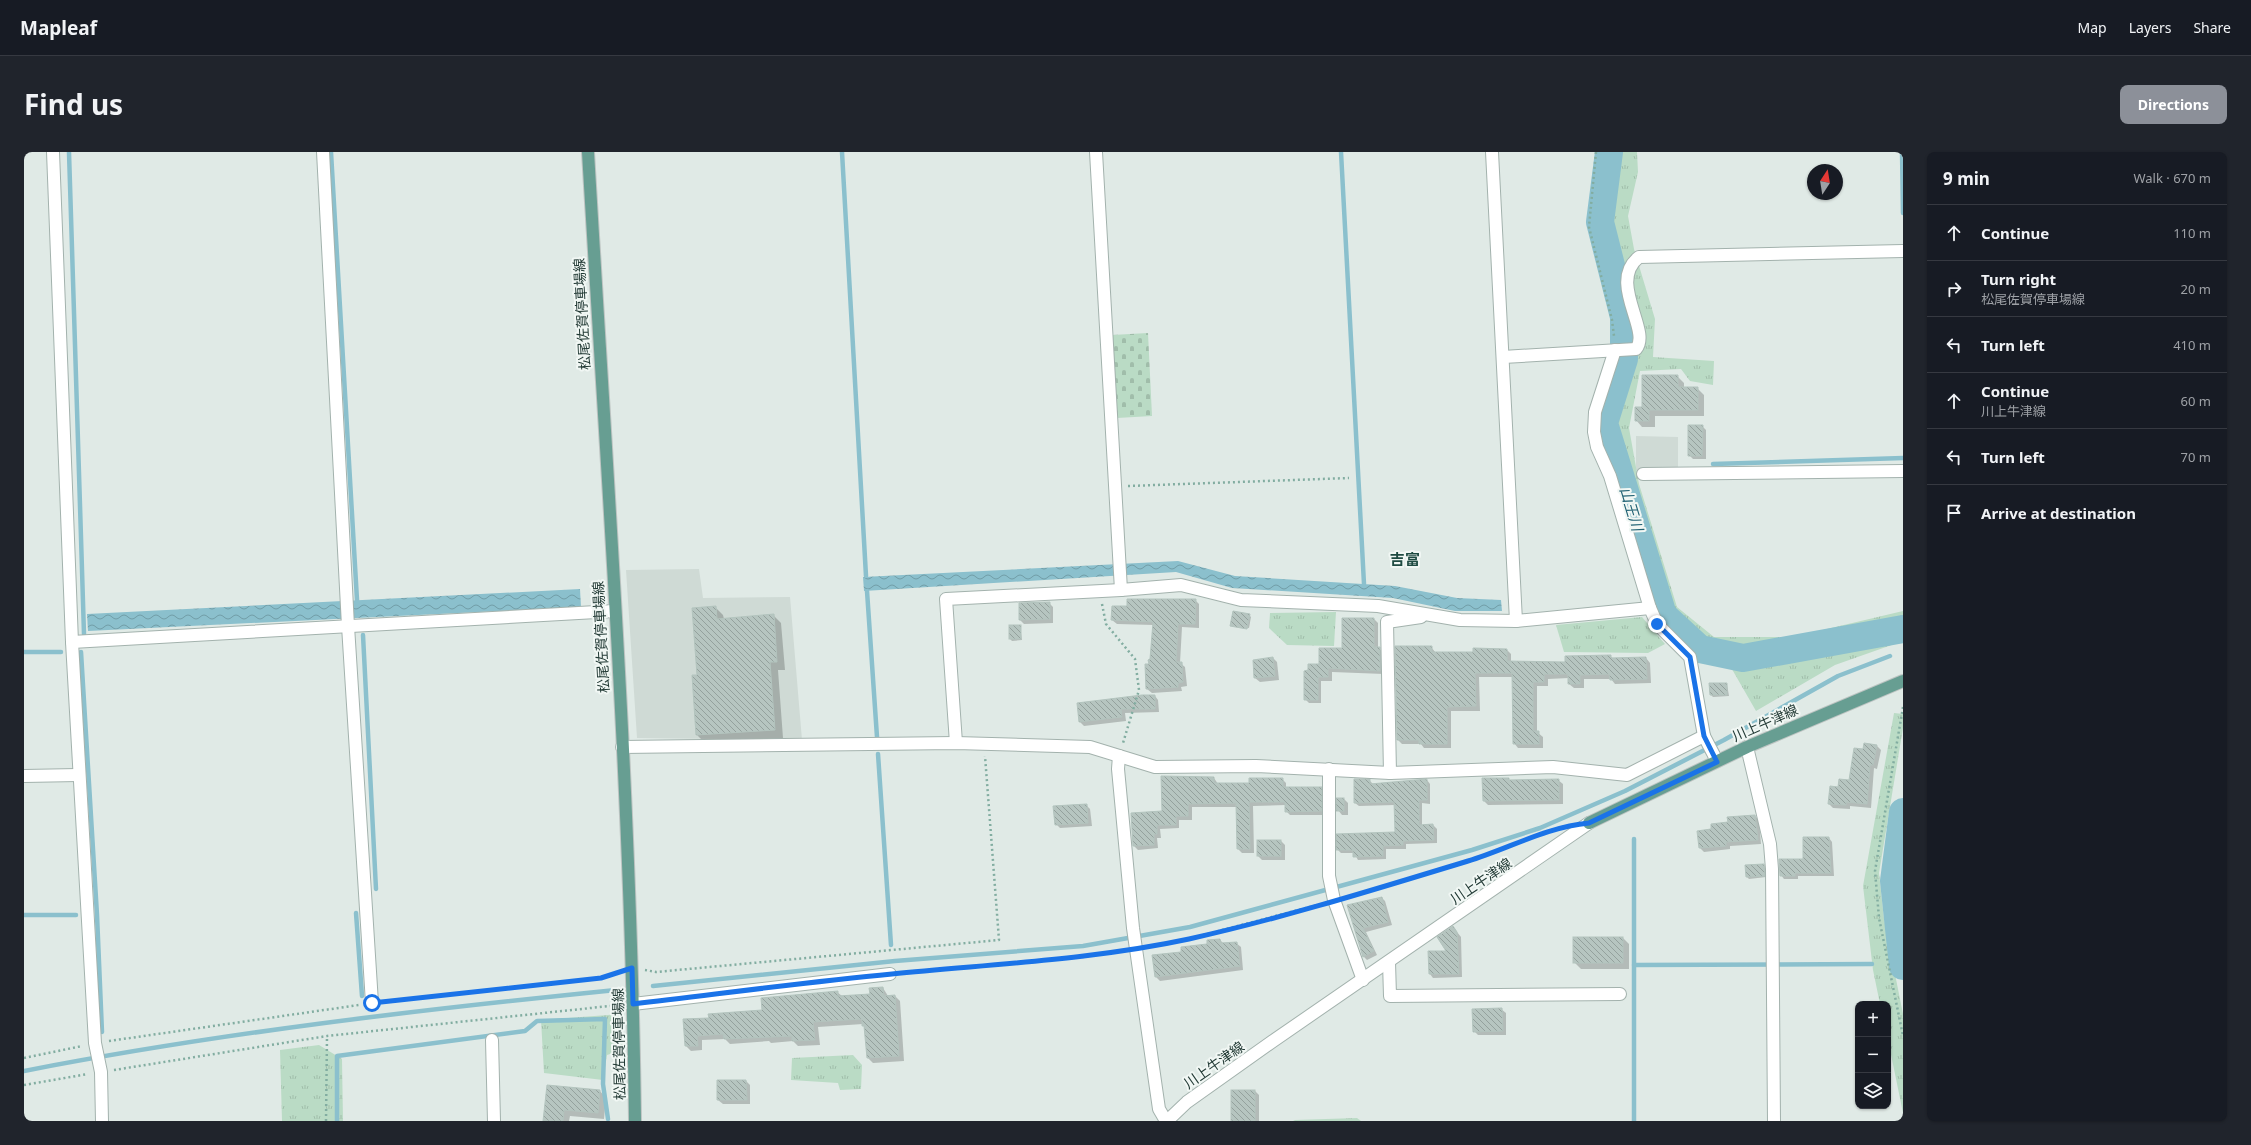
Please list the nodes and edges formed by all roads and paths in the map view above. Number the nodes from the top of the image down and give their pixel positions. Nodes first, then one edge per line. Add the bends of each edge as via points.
1 (53, 152) edge
2 (323, 152) edge
3 (588, 152) edge
4 (1096, 152) edge
5 (1492, 152) edge
6 (1596, 152) edge
7 (1897, 251) edge
8 (1615, 350) junction
9 (1503, 357) junction
10 (1901, 471) edge
11 (1643, 474) dead end
12 (1349, 478) dead end
13 (1115, 486) junction
14 (1121, 585) junction
15 (1100, 591) junction
16 (1650, 608) junction
17 (614, 611) junction
18 (1433, 615) junction
19 (1516, 620) junction
20 (348, 624) junction
21 (72, 642) junction
22 (1903, 681) edge
23 (1903, 707) edge
24 (1704, 736) junction
25 (956, 743) junction
26 (984, 744) junction
27 (622, 747) junction
28 (1747, 747) junction
29 (1119, 756) junction
30 (1717, 762) junction
31 (1329, 769) junction
32 (1390, 773) junction
33 (78, 775) junction
34 (24, 776) edge
35 (1589, 823) joint
36 (1559, 828) dead end
37 (1334, 900) junction
38 (1137, 949) junction
39 (1389, 962) junction
40 (632, 968) junction
41 (890, 974) joint
42 (1363, 980) junction
43 (1620, 994) dead end
44 (372, 1003) junction
45 (633, 1004) junction
46 (327, 1036) junction
47 (1903, 1036) edge
48 (492, 1040) dead end
49 (95, 1043) junction
50 (24, 1058) edge
51 (101, 1072) junction
52 (24, 1085) edge
53 (102, 1121) edge
54 (326, 1121) edge
55 (494, 1121) edge
56 (635, 1121) edge
57 (1167, 1121) edge
58 (1774, 1121) edge

1 - 21 street
2 - 20 street
3 - 17 main road, 松尾佐賀停車場線
4 - 13 street
5 - 9 street
6 - 8 path via 1589,227 1612,320
7 - 8 street via 1639,257 1632,262 1626,282 1640,339 1636,349
8 - 9 street
8 - 16 street via 1595,412 1594,432
9 - 19 street
10 - 11 street
12 - 13 path
13 - 14 street
14 - 15 street
14 - 18 street via 1180,585 1241,600 1378,606
15 - 25 street via 946,599
15 - 29 path via 1106,624 1135,659 1139,690
16 - 19 street
16 - 24 street via 1657,624 1690,657
17 - 20 street
17 - 27 main road, 松尾佐賀停車場線
18 - 19 street via 1460,620
18 - 32 street via 1387,622
20 - 21 street
20 - 44 street
21 - 33 street
22 - 28 main road, 川上牛津線
23 - 47 path via 1875,871 1879,918
24 - 30 street
24 - 32 street via 1627,775 1552,768
25 - 26 street
25 - 27 street
26 - 29 street via 1090,747
26 - 40 path via 999,940 656,972
27 - 40 main road, 松尾佐賀停車場線
28 - 30 main road, 川上牛津線
28 - 58 street via 1770,844 1772,869
29 - 31 street via 1155,767 1256,766
29 - 38 street via 1118,769
30 - 35 main road, 川上牛津線
31 - 32 street
31 - 37 street via 1329,876
33 - 34 street
33 - 49 street
35 - 39 street, 川上牛津線
36 - 37 path via 1471,860
37 - 38 path via 1192,938
37 - 42 street
38 - 41 path via 1082,957
38 - 57 street via 1159,1109
39 - 42 street, 川上牛津線
39 - 43 street via 1390,996
40 - 44 path via 601,978
40 - 45 main road, 松尾佐賀停車場線
41 - 45 street
42 - 57 street, 川上牛津線 via 1194,1097
44 - 49 path
45 - 46 path
45 - 56 main road, 松尾佐賀停車場線
46 - 51 path
46 - 54 path
48 - 55 street
49 - 50 path
49 - 51 street
51 - 52 path
51 - 53 street

